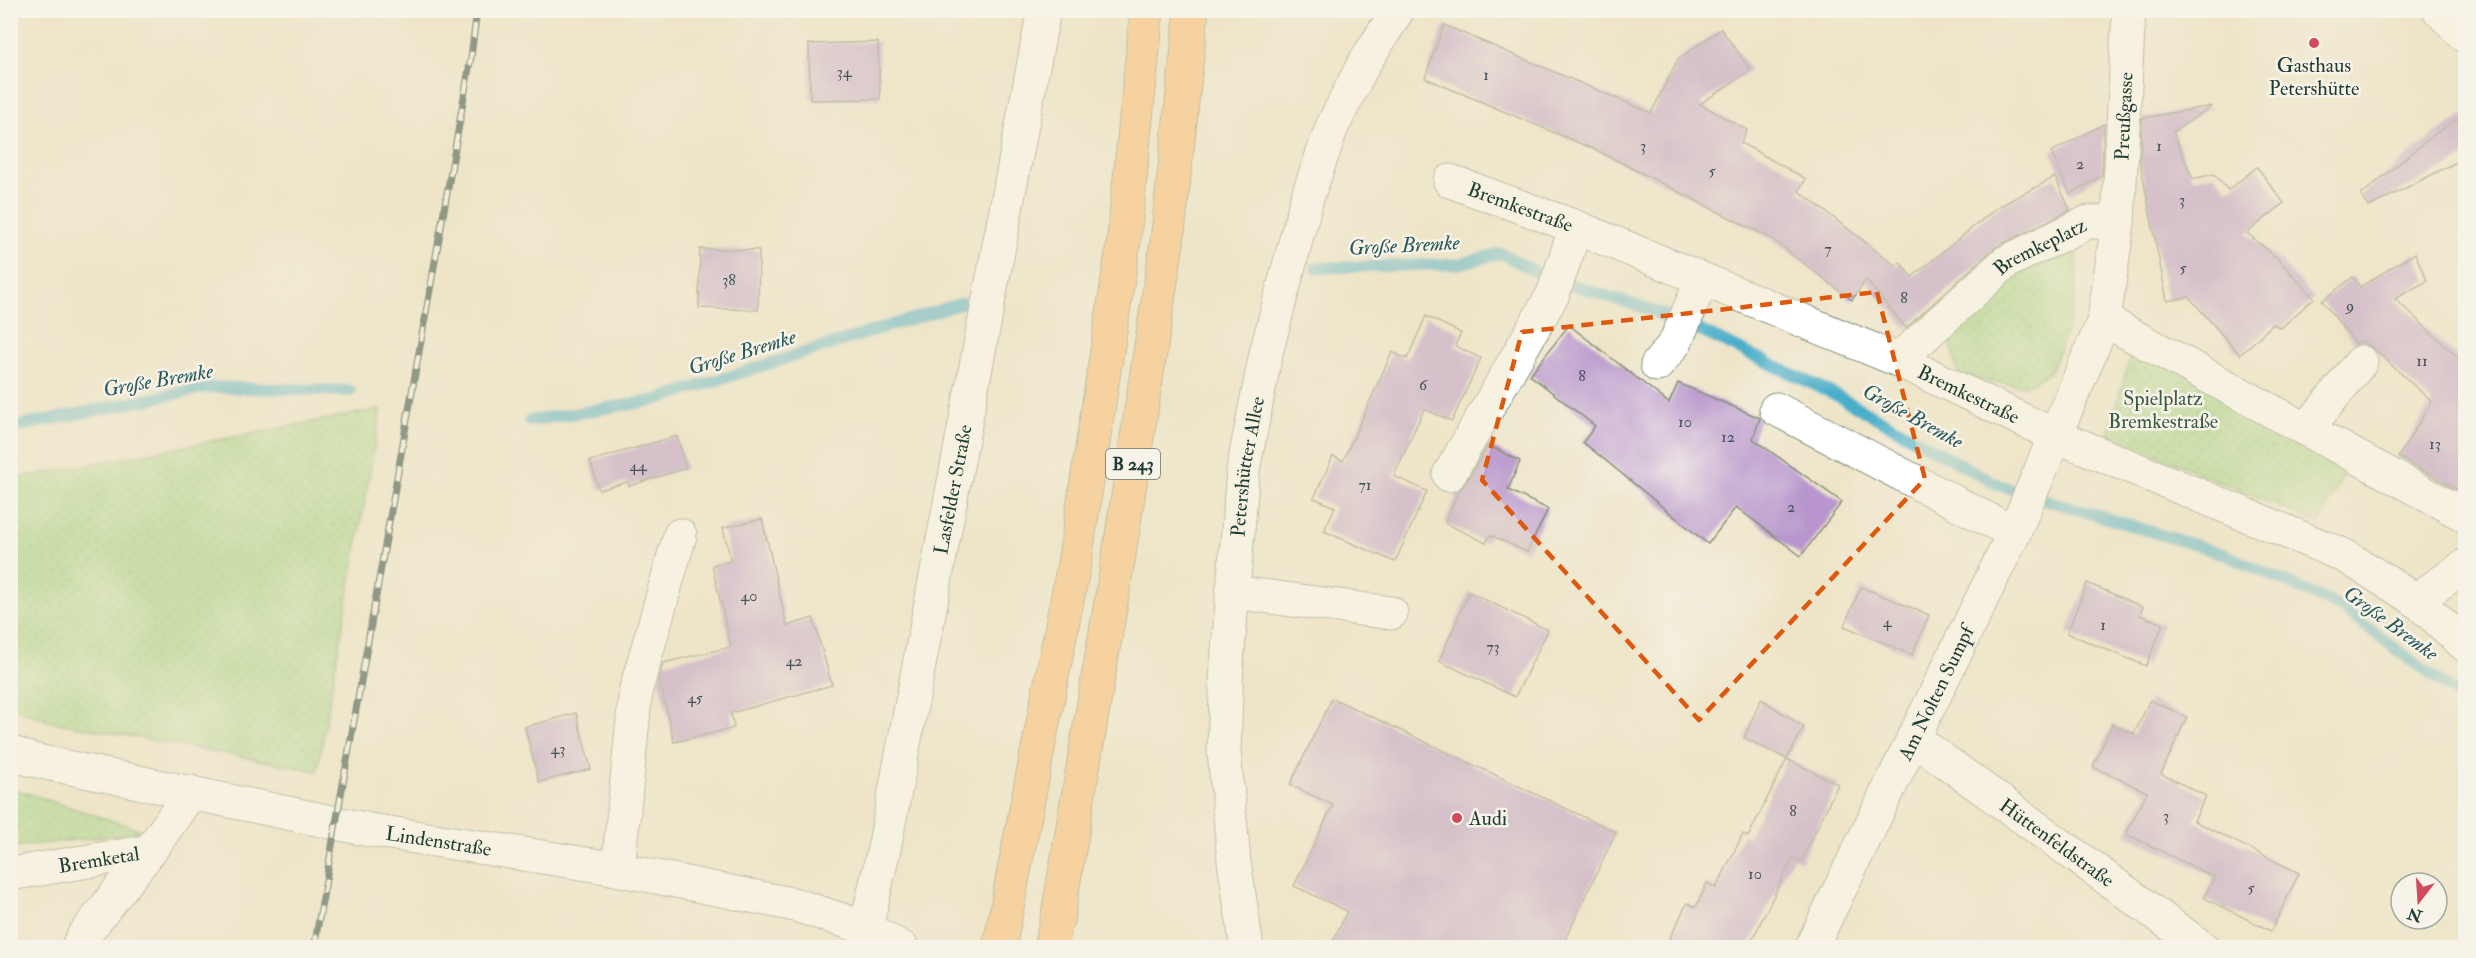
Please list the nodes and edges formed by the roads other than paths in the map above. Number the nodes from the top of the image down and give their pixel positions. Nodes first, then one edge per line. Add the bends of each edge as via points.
1 (1044, 10) edge
2 (1147, 10) edge
3 (1192, 10) edge
4 (1398, 10) edge
5 (2128, 10) edge
6 (2439, 10) edge
7 (2466, 37) edge
8 (1450, 181) dead end
9 (2118, 222) junction
10 (1576, 227) junction
11 (1702, 280) junction
12 (2104, 320) junction
13 (1672, 343) dead end
14 (1898, 360) junction
15 (2361, 362) dead end
16 (1776, 409) dead end
17 (2308, 428) junction
18 (2054, 435) junction
19 (1449, 475) dead end
20 (2466, 516) edge
21 (2018, 523) junction
22 (680, 535) dead end
23 (2465, 566) edge
24 (1232, 592) junction
25 (2416, 600) junction
26 (1391, 613) dead end
27 (2466, 646) edge
28 (1913, 738) junction
29 (10, 752) edge
30 (191, 792) junction
31 (150, 851) junction
32 (618, 870) junction
33 (10, 874) edge
34 (866, 928) junction
35 (77, 948) edge
36 (902, 948) edge
37 (999, 948) edge
38 (1050, 948) edge
39 (1247, 948) edge
40 (1811, 948) edge
41 (2203, 948) edge

1 - 34 street, Lasfelder Straße
2 - 37 highway, B 243 via 1123,247 1075,559
3 - 38 highway, B 243 via 1165,254 1118,561
4 - 24 street, Petershütter Allee via 1363,64 1332,127 1308,198 1266,353 1243,470
5 - 9 street, Preußgasse
6 - 7 street
8 - 10 street, Bremkestraße
9 - 12 street, Bremkeplatz
9 - 14 street, Bremkeplatz via 2088,222 2006,262
10 - 11 street, Bremkestraße
10 - 19 street via 1557,280
11 - 13 street
11 - 14 street, Bremkestraße
12 - 17 street
12 - 18 street, Bremkeplatz
14 - 18 street, Bremkestraße
15 - 17 street
16 - 21 street
17 - 20 street
18 - 21 street, Am Nolten Sumpf
18 - 25 street, Bremkestraße via 2345,556
21 - 28 street, Am Nolten Sumpf
22 - 32 street via 636,689
23 - 25 street
24 - 26 street
24 - 39 street, Petershütter Allee via 1224,752
25 - 27 street, Bremkestraße
28 - 40 street, Am Nolten Sumpf
28 - 41 street, Hüttenfeldstraße
29 - 30 street, Lindenstraße via 32,760
30 - 31 street, Bremketal
30 - 32 street, Lindenstraße via 370,830
31 - 33 street, Bremketal
31 - 35 street
32 - 34 street, Lindenstraße via 796,905
34 - 36 street

